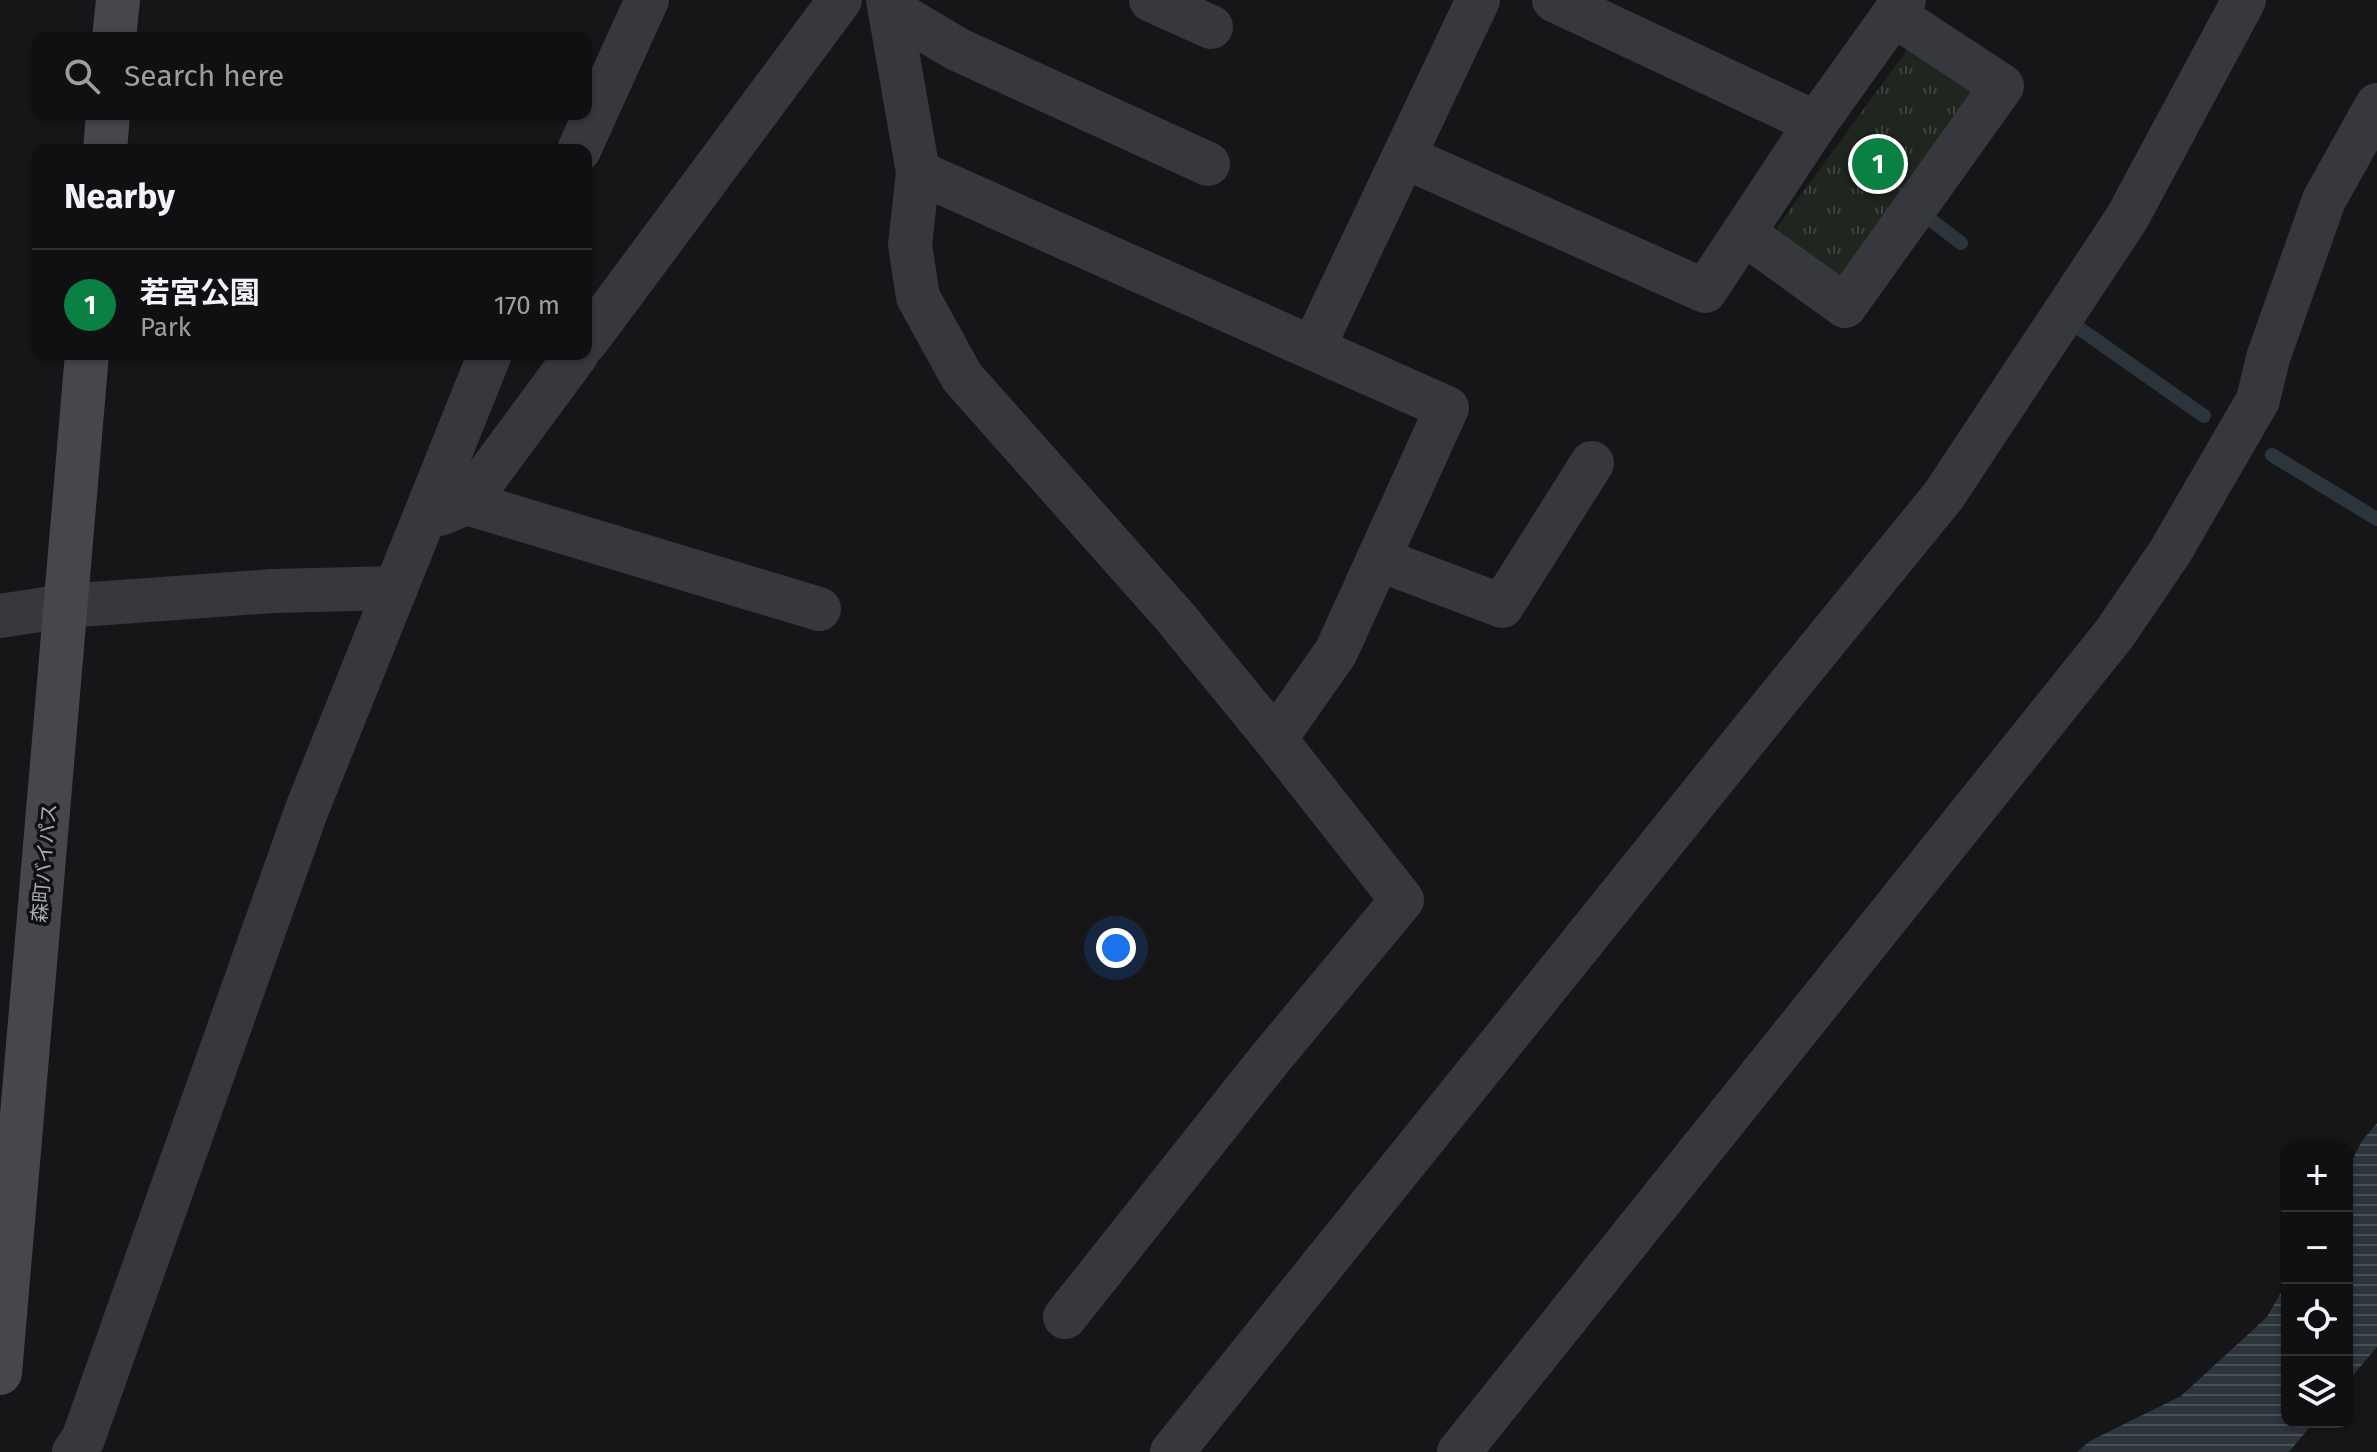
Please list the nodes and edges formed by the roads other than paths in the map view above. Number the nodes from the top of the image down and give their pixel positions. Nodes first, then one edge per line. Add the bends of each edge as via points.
1 (118, 0) edge
2 (647, 0) edge
3 (840, 0) edge
4 (1151, 0) edge
5 (1478, 0) edge
6 (1554, 0) edge
7 (2244, 0) edge
8 (889, 4) edge
9 (1899, 7) edge
10 (1211, 27) dead end
11 (115, 32) edge
12 (2377, 105) edge
13 (108, 120) edge
14 (1816, 123) junction
15 (106, 144) edge
16 (582, 144) edge
17 (1405, 157) junction
18 (1208, 164) dead end
19 (918, 172) junction
20 (1744, 233) junction
21 (592, 334) edge
22 (1313, 348) junction
23 (86, 360) edge
24 (488, 360) edge
25 (573, 360) edge
26 (1592, 463) dead end
27 (467, 503) junction
28 (423, 521) junction
29 (1378, 559) junction
30 (396, 588) junction
31 (65, 606) junction
32 (819, 609) dead end
33 (0, 616) edge
34 (1275, 739) junction
35 (1065, 1317) dead end
36 (0, 1373) edge
37 (74, 1452) edge
38 (1172, 1452) edge
39 (1459, 1452) edge

1 - 11 main road
2 - 16 street
3 - 21 street
4 - 10 street
5 - 17 street
6 - 14 street
7 - 38 street via 2127,218 1944,495
8 - 18 street via 957,49
8 - 19 street
9 - 14 street
9 - 20 street via 2002,86 1845,306
12 - 39 street via 2324,200 2258,400 2170,552 2115,633
13 - 15 main road
14 - 20 street
17 - 20 street via 1705,291
17 - 22 street
19 - 22 street
19 - 34 street via 910,245 918,297 962,377 1175,617
22 - 29 street via 1447,408
23 - 31 main road, 森町バイパス
24 - 28 street
25 - 27 street
26 - 29 street via 1502,606
27 - 28 street
27 - 32 street
28 - 30 street
29 - 34 street via 1336,652
30 - 31 street
30 - 37 street via 307,809 83,1439
31 - 33 street
31 - 36 main road, 森町バイパス
34 - 35 street via 1402,900

